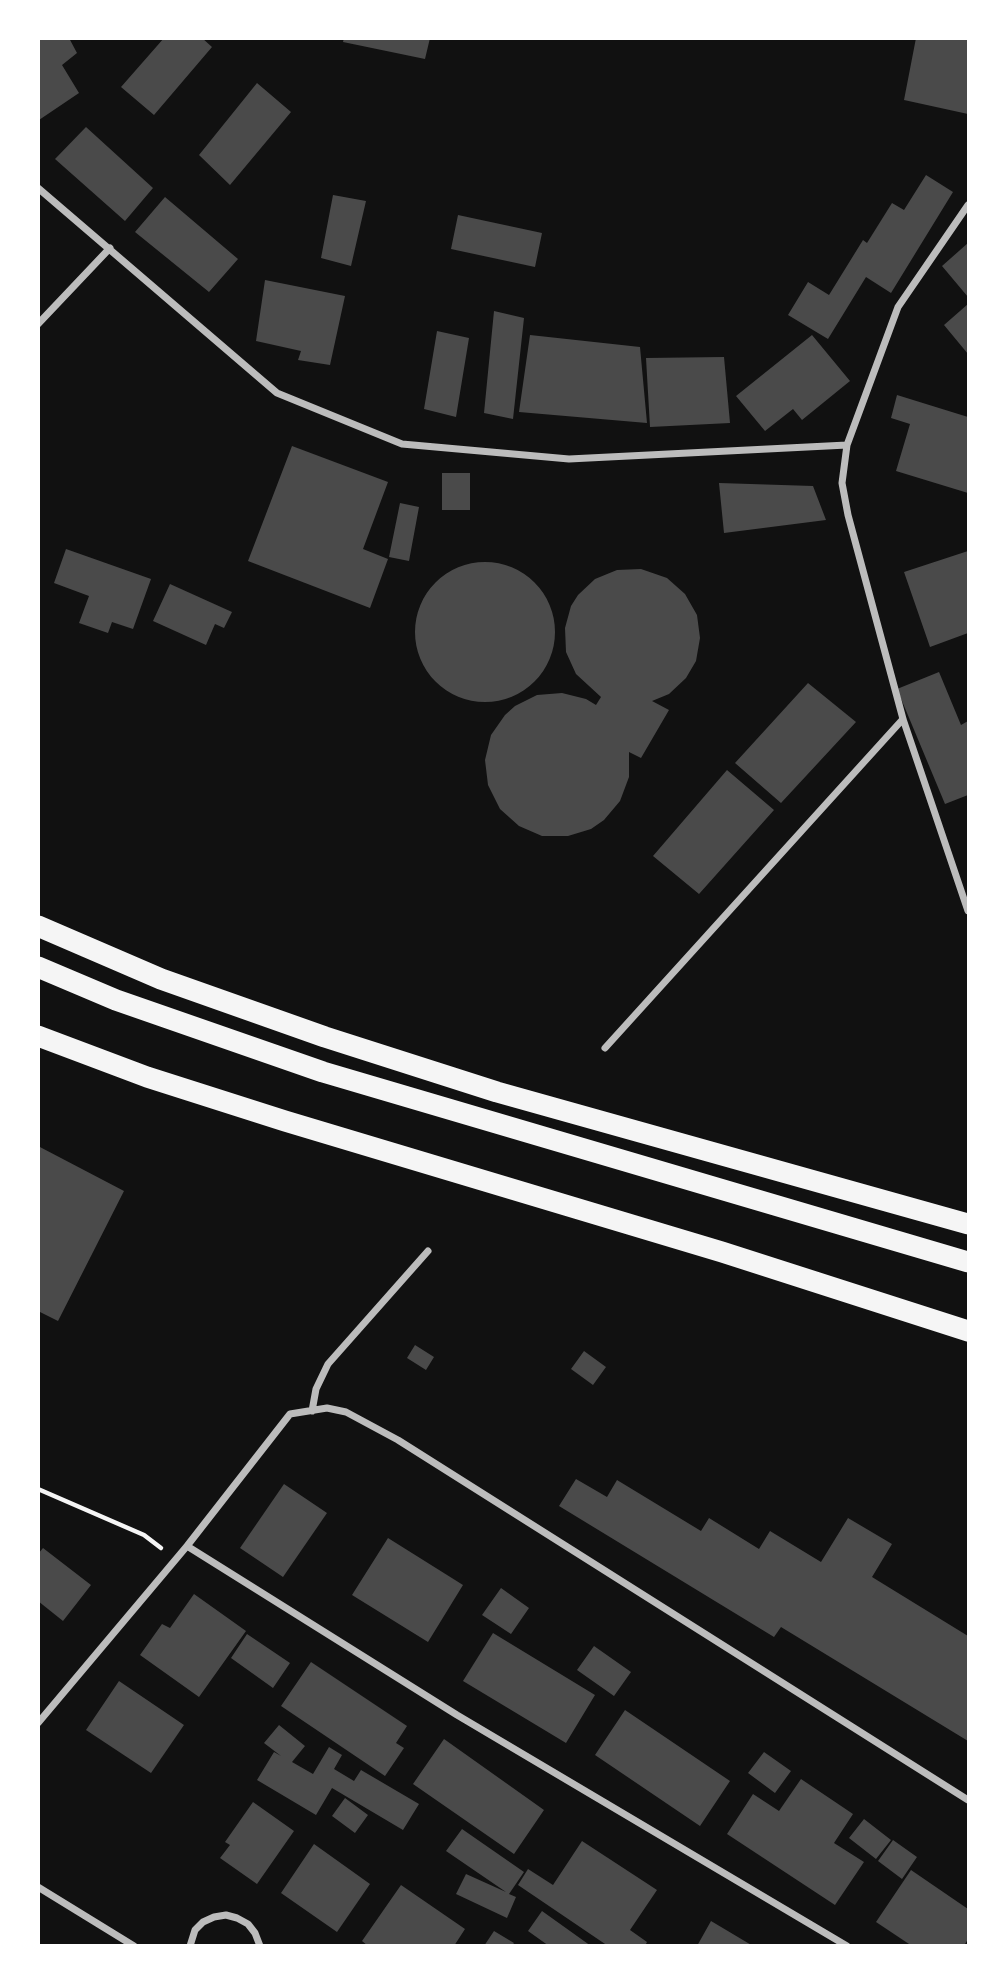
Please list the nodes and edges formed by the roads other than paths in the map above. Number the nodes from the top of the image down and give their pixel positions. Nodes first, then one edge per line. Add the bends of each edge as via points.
1 (38, 188) edge
2 (968, 205) edge
3 (965, 218) edge
4 (110, 248) junction
5 (38, 324) edge
6 (847, 445) junction
7 (903, 719) junction
8 (968, 911) edge
9 (38, 926) edge
10 (38, 968) edge
11 (38, 1036) edge
12 (605, 1048) dead end
13 (968, 1224) edge
14 (428, 1251) dead end
15 (968, 1262) edge
16 (968, 1331) edge
17 (313, 1411) junction
18 (187, 1546) junction
19 (38, 1723) edge
20 (968, 1800) edge
21 (38, 1887) edge
22 (134, 1945) edge
23 (190, 1945) edge
24 (260, 1945) edge
25 (847, 1945) edge

1 - 4 street
2 - 3 street
3 - 6 street via 898,307
4 - 5 street
4 - 6 street via 277,393 402,444 569,459
6 - 7 street via 842,483 848,515
7 - 8 street
7 - 12 street
9 - 13 highway via 161,979 325,1037 497,1092
10 - 15 highway via 323,1072
11 - 16 highway via 285,1121
14 - 17 street via 328,1364 316,1389
17 - 18 street via 290,1414
17 - 20 street via 346,1412 373,1425
18 - 19 street
18 - 25 street via 457,1715
21 - 22 street
23 - 24 street via 195,1930 204,1922 226,1915 248,1924

